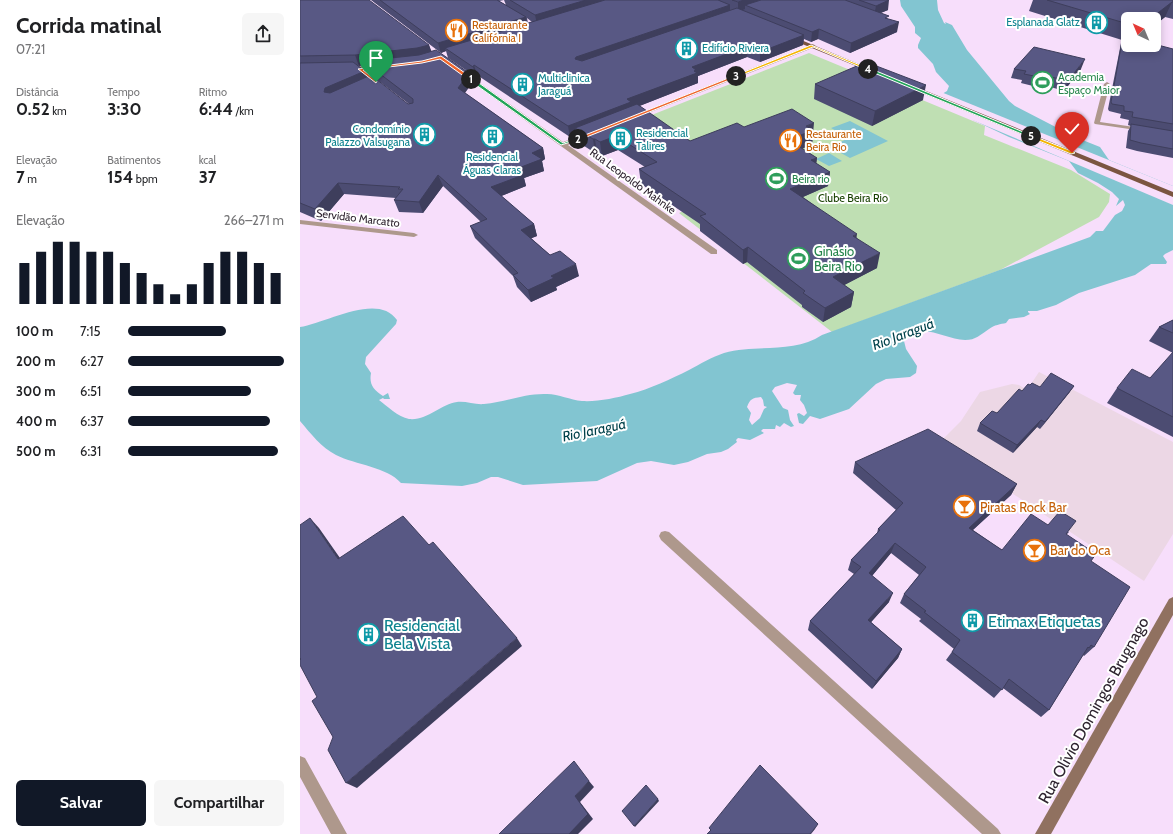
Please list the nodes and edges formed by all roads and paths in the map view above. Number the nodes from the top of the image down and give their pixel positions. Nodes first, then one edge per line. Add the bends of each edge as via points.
1 (785, 35) edge
2 (813, 46) junction
3 (388, 66) edge
4 (454, 66) edge
5 (345, 69) edge
6 (878, 73) edge
7 (1107, 84) dead end
8 (907, 85) edge
9 (629, 118) edge
10 (1150, 132) edge
11 (592, 133) edge
12 (563, 144) junction
13 (1173, 195) edge
14 (300, 222) edge
15 (414, 235) dead end
16 (714, 252) dead end
17 (665, 536) dead end
18 (1173, 603) edge
19 (300, 763) edge
20 (339, 834) edge
21 (993, 834) edge
22 (1042, 834) edge

1 - 2 main road
2 - 6 main road
2 - 9 street
3 - 5 street via 362,71
4 - 12 street, Rua Leopoldo Mahnke
7 - 10 street via 1097,123
8 - 13 main road
11 - 12 street
12 - 16 street, Rua Leopoldo Mahnke
14 - 15 street, Servidão Marcatto
17 - 21 street
18 - 22 main road, Rua Olívio Domingos Brugnago
19 - 20 street

